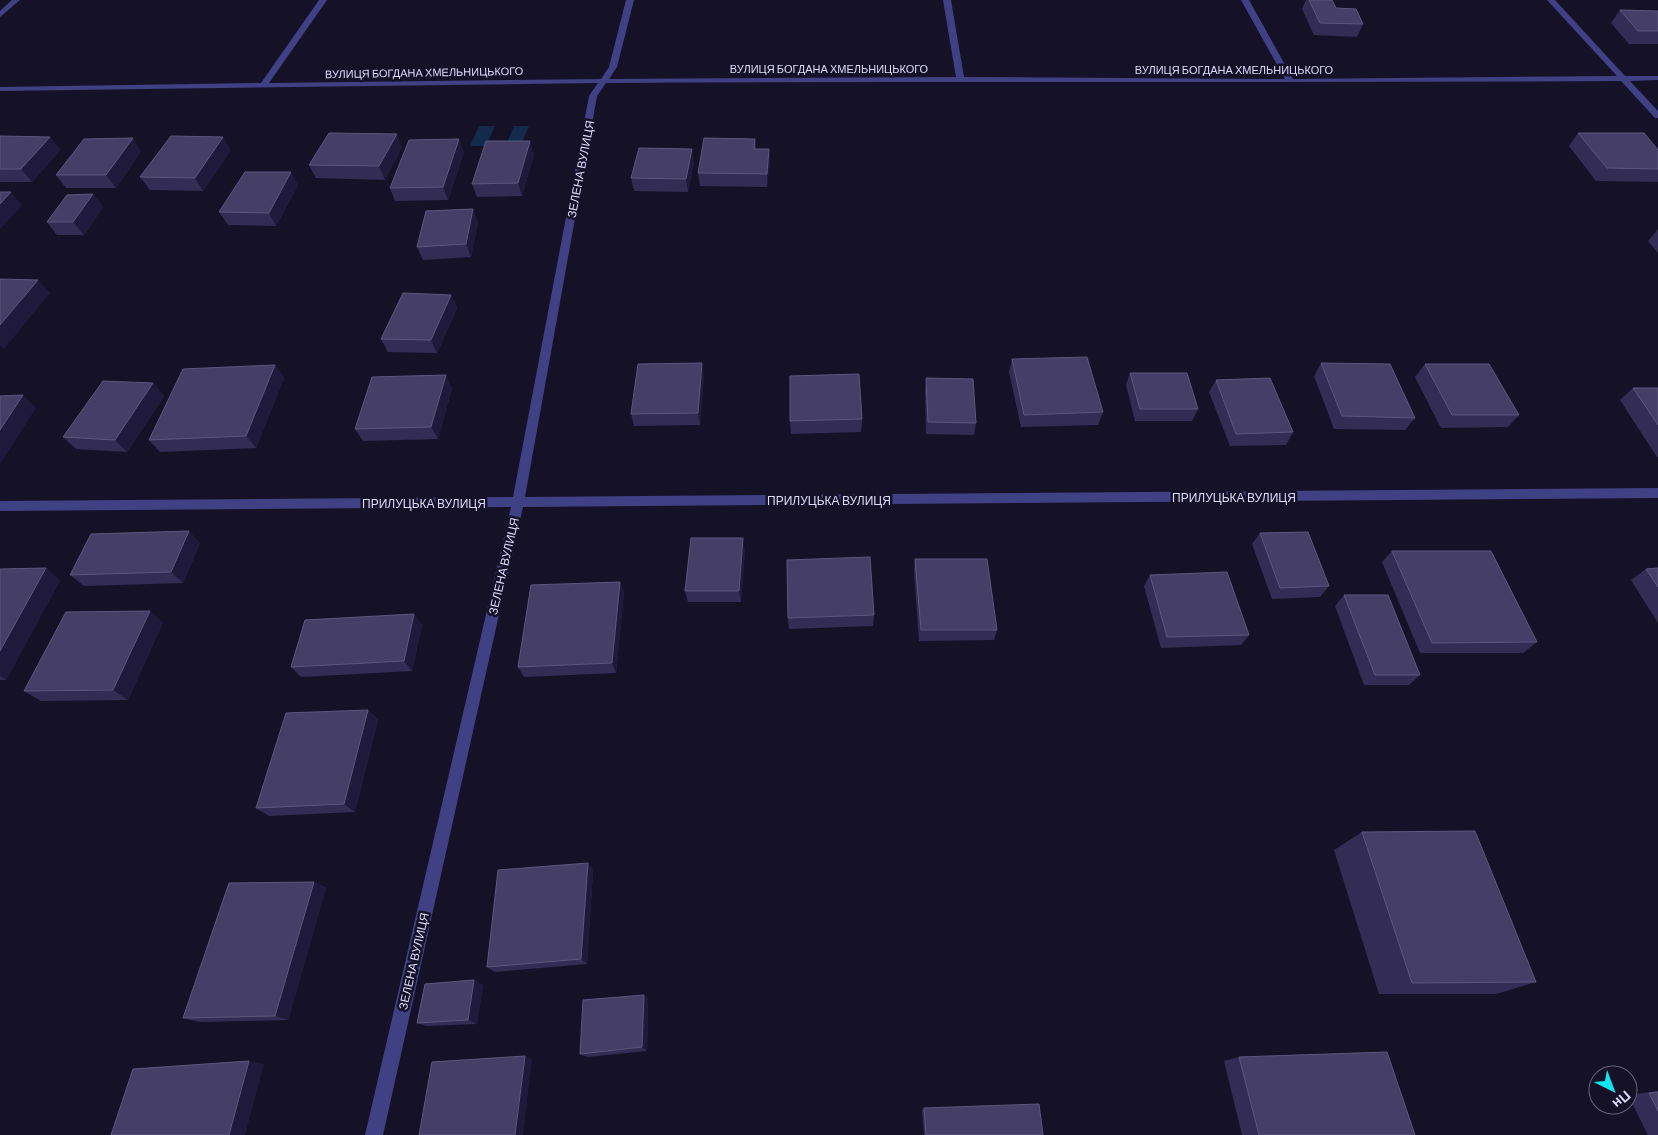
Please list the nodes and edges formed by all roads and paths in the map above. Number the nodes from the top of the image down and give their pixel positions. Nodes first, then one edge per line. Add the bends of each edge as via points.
1 (16, 0) edge
2 (323, 0) edge
3 (630, 0) edge
4 (947, 0) edge
5 (1245, 0) edge
6 (1551, 0) edge
7 (0, 15) edge
8 (1658, 78) edge
9 (960, 79) junction
10 (1624, 79) junction
11 (604, 81) junction
12 (1290, 81) junction
13 (264, 85) junction
14 (0, 89) edge
15 (1658, 116) edge
16 (1658, 493) edge
17 (518, 502) junction
18 (0, 506) edge
19 (374, 1135) edge

1 - 7 street
2 - 13 street
3 - 11 street, ЗЕЛЕНА ВУЛИЦЯ via 612,67
4 - 9 street
5 - 12 street
6 - 10 street
8 - 10 street, ВУЛИЦЯ БОГДАНА ХМЕЛЬНИЦЬКОГО
9 - 11 street, ВУЛИЦЯ БОГДАНА ХМЕЛЬНИЦЬКОГО
9 - 12 street, ВУЛИЦЯ БОГДАНА ХМЕЛЬНИЦЬКОГО
10 - 12 street, ВУЛИЦЯ БОГДАНА ХМЕЛЬНИЦЬКОГО
10 - 15 street
11 - 13 street, ВУЛИЦЯ БОГДАНА ХМЕЛЬНИЦЬКОГО
11 - 17 street, ЗЕЛЕНА ВУЛИЦЯ via 593,96
13 - 14 street, ВУЛИЦЯ БОГДАНА ХМЕЛЬНИЦЬКОГО
16 - 17 street, ПРИЛУЦЬКА ВУЛИЦЯ
17 - 18 street, ПРИЛУЦЬКА ВУЛИЦЯ
17 - 19 street, ЗЕЛЕНА ВУЛИЦЯ

